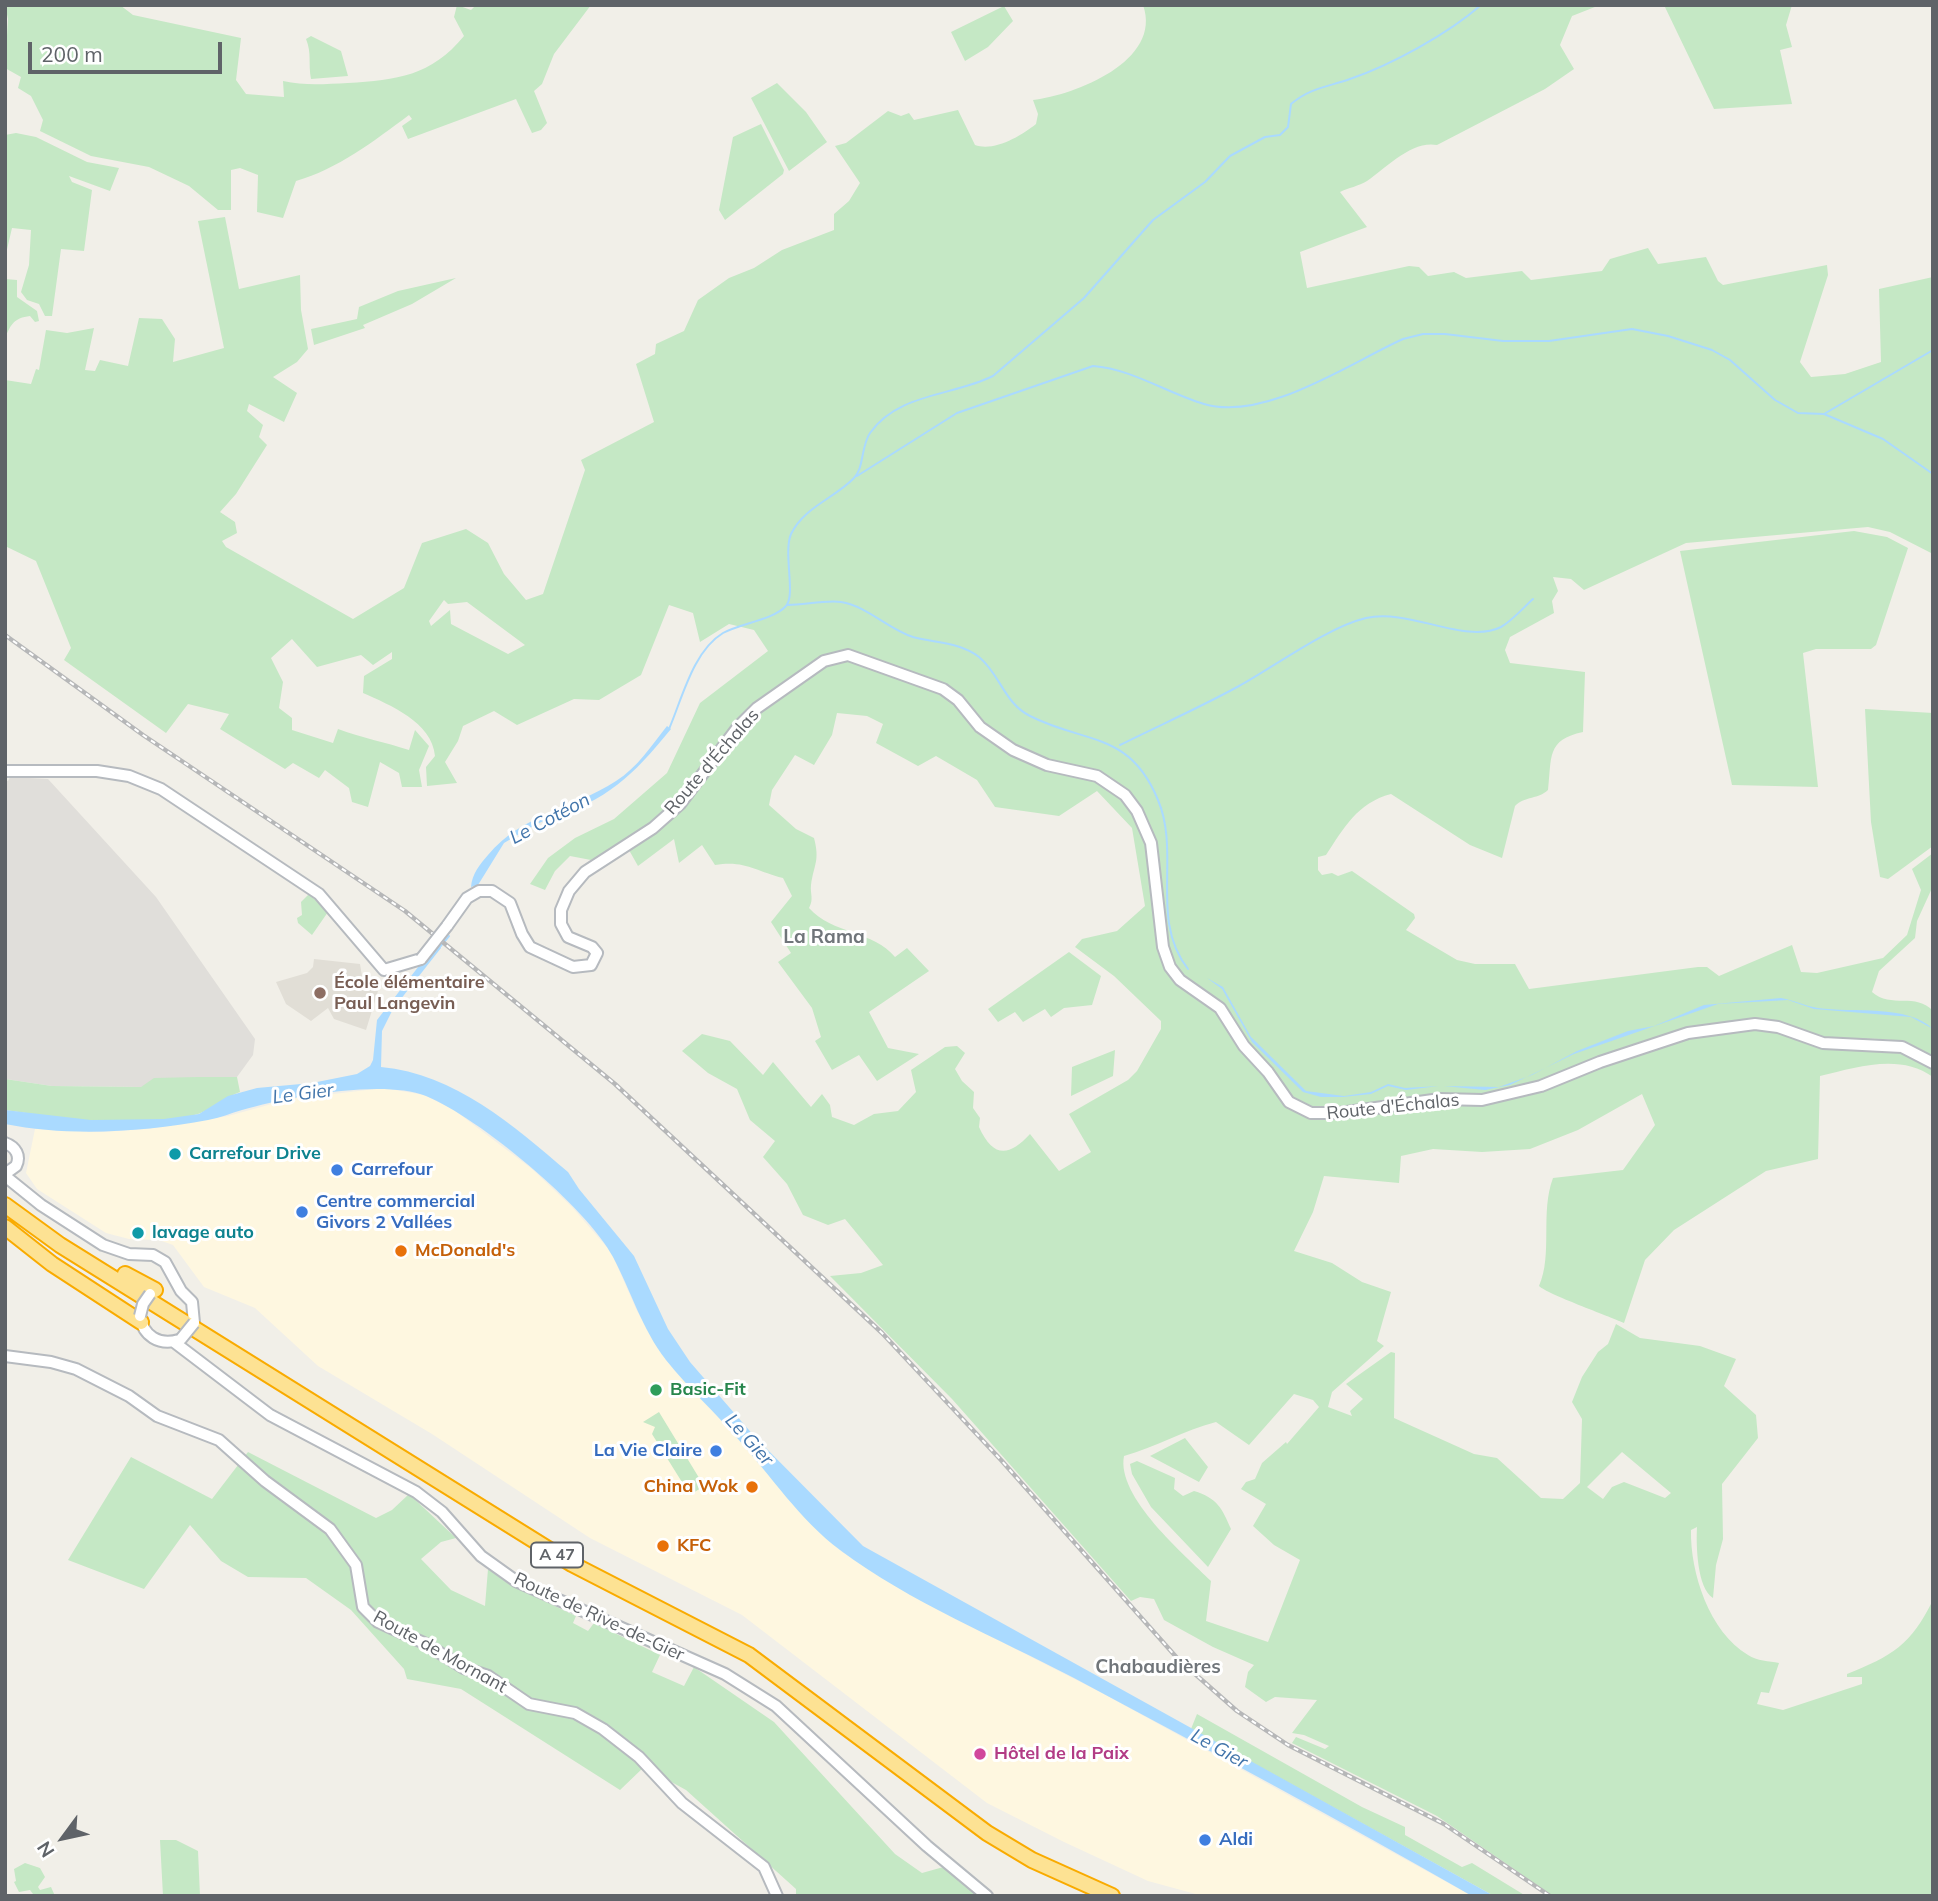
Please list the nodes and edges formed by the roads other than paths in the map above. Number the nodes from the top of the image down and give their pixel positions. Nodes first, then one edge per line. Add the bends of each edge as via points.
1 (5, 771) edge
2 (1933, 1063) edge
3 (5, 1143) edge
4 (16, 1167) junction
5 (5, 1175) edge
6 (22, 1188) junction
7 (5, 1198) edge
8 (5, 1205) edge
9 (5, 1215) edge
10 (5, 1227) edge
11 (170, 1270) junction
12 (155, 1291) junction
13 (181, 1291) junction
14 (141, 1319) junction
15 (183, 1340) junction
16 (5, 1356) edge
17 (777, 1896) edge
18 (987, 1896) edge
19 (1089, 1896) edge
20 (1112, 1896) edge

1 - 2 street, Route d'Échalas, bridge via 97,771 129,776 161,789 319,894 384,970 421,959 467,898 479,891 492,891 510,903 530,947 573,967 591,965 597,953 568,937 561,924 561,910 572,887 590,868 675,809 757,708 824,661 848,656 943,689 980,727 1013,750 1046,765 1097,776 1125,795 1138,811 1151,842 1163,947 1170,967 1220,1008 1289,1102 1302,1110 1326,1115 1440,1099 1482,1100 1541,1086 1688,1033 1755,1024 1823,1043 1902,1047
3 - 4 street via 17,1153
4 - 5 street
4 - 6 street
5 - 6 street
6 - 11 street via 103,1245 129,1254 153,1255
7 - 12 highway
8 - 20 highway, A 47 via 60,1245 464,1499 572,1564 749,1655 987,1833 1032,1860
9 - 19 highway, A 47 via 83,1270 539,1555 733,1656 963,1827
10 - 14 highway via 52,1264
11 - 12 street
11 - 13 street
12 - 13 street
12 - 14 street, bridge via 142,1304
13 - 15 street, bridge via 194,1306 194,1323
14 - 15 street via 153,1338
15 - 18 street, Route de Rive-de-Gier via 197,1357 270,1415 416,1492 442,1512 481,1556 516,1581 725,1674 776,1706
16 - 17 street, Route de Mornant via 76,1369 158,1416 219,1440 330,1529 356,1565 363,1607 378,1622 488,1676 530,1704 575,1713 603,1729 639,1757 681,1803 764,1867

